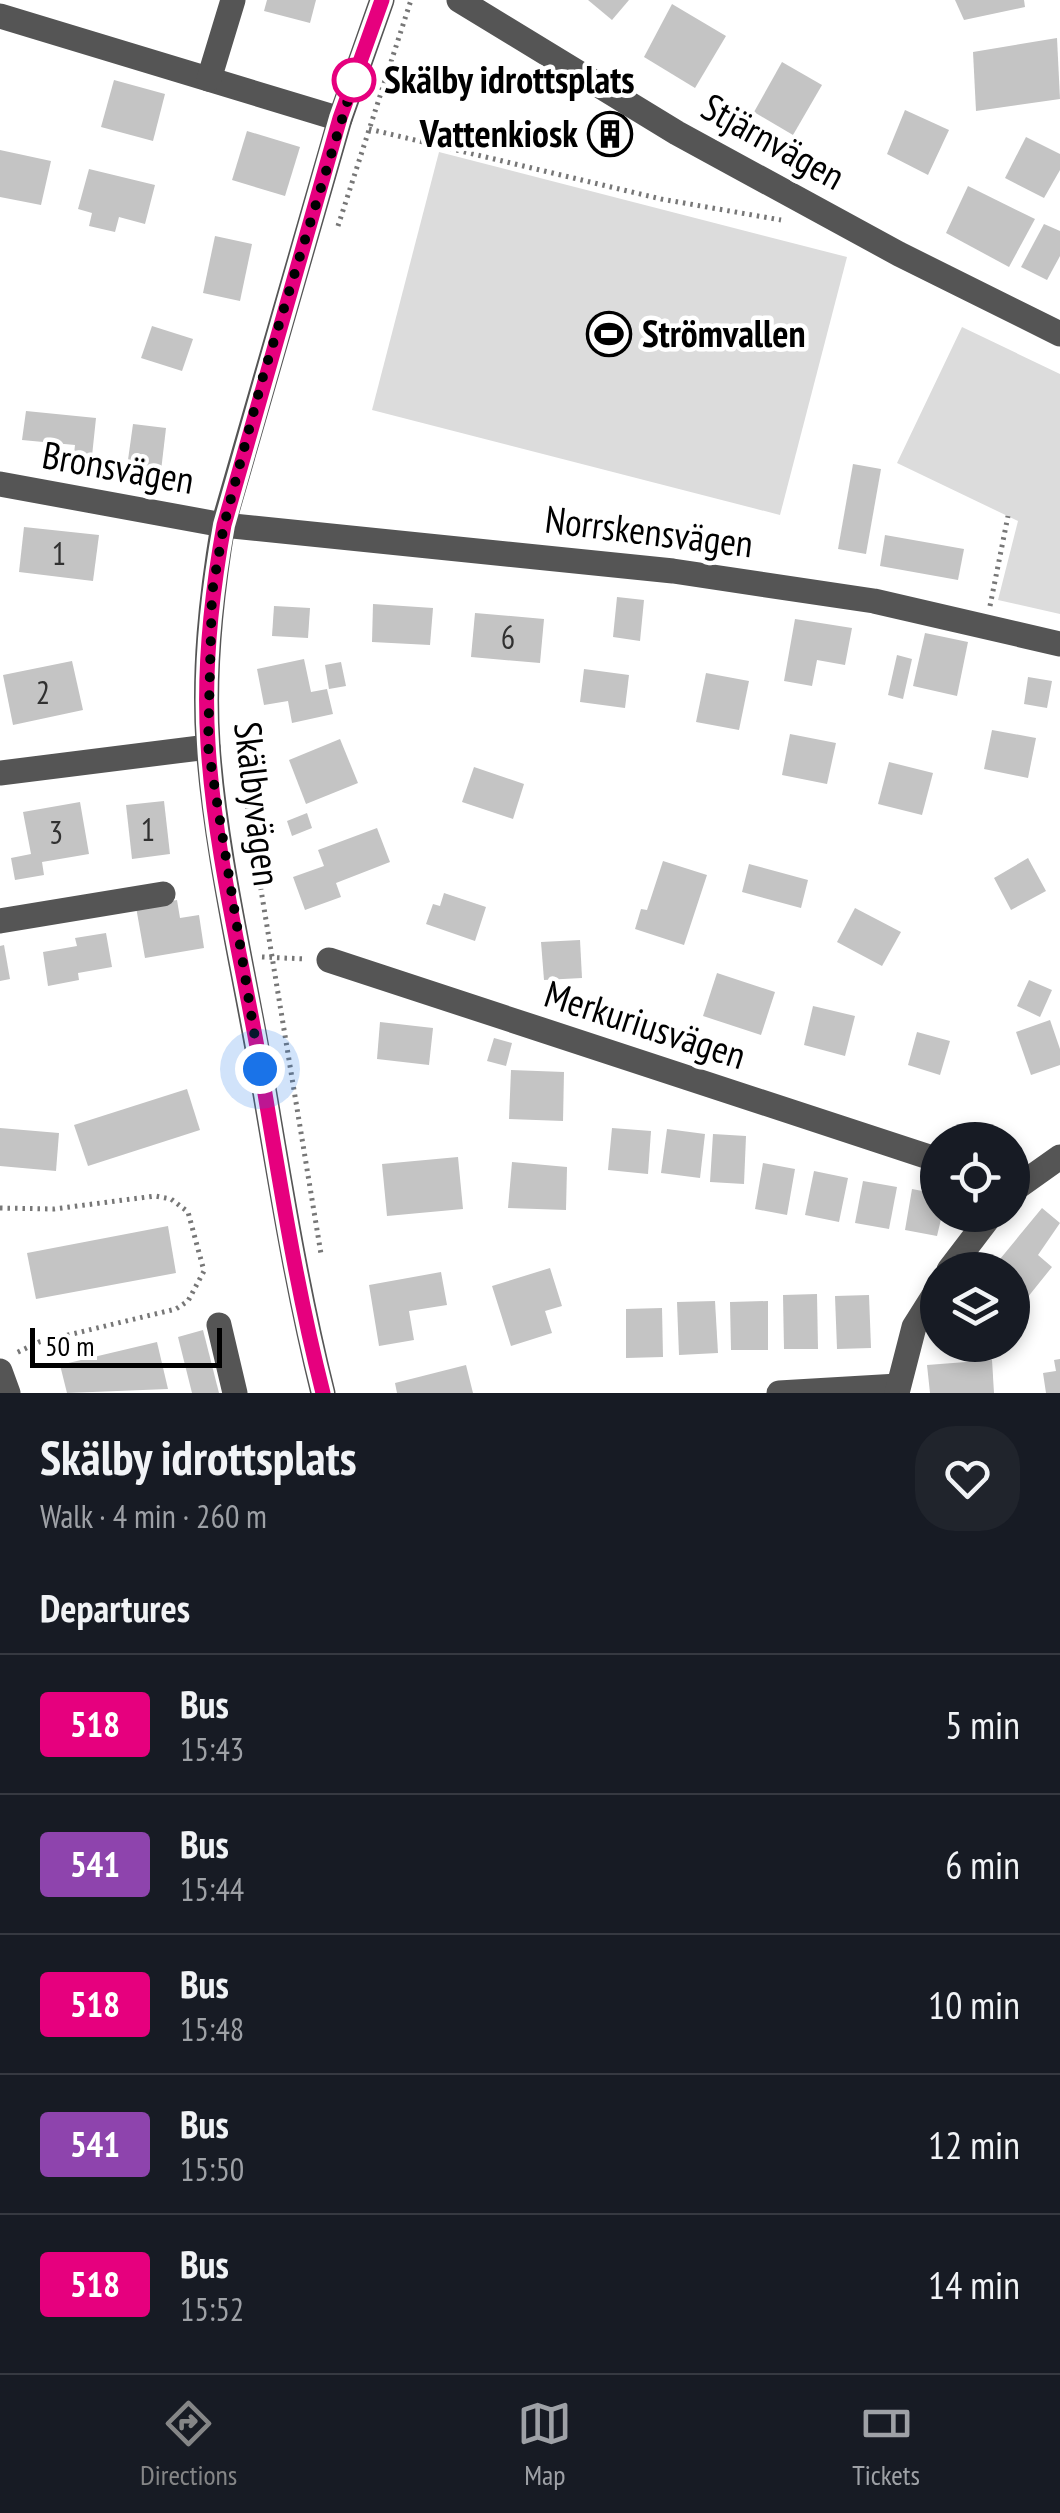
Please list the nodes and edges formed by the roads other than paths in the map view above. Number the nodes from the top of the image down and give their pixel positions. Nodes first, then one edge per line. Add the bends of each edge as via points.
1 (233, 0) edge
2 (382, 0) edge
3 (459, 0) edge
4 (0, 16) edge
5 (209, 79) junction
6 (340, 118) junction
7 (1060, 334) edge
8 (0, 484) edge
9 (224, 525) junction
10 (1060, 644) edge
11 (208, 746) junction
12 (0, 772) edge
13 (162, 894) dead end
14 (0, 922) edge
15 (329, 960) road end
16 (920, 1154) edge
17 (1060, 1157) edge
18 (1030, 1179) edge
19 (920, 1317) edge
20 (219, 1325) dead end
21 (6, 1362) edge
22 (897, 1390) edge
23 (8, 1393) edge
24 (235, 1393) edge
25 (323, 1393) edge
26 (778, 1393) edge

1 - 5 street
2 - 6 street, Skälbyvägen
3 - 7 street, Stjärnvägen via 513,44 674,139
4 - 5 street
5 - 6 street
6 - 9 street, Skälbyvägen
8 - 9 street, Bronsvägen
9 - 10 street, Norrskensvägen via 674,571 874,600
9 - 11 street, Skälbyvägen via 212,593
11 - 12 street
11 - 25 street, Skälbyvägen via 306,1326
13 - 14 street
15 - 16 street, Merkuriusvägen
17 - 18 street
19 - 22 street
20 - 24 street
21 - 23 street
22 - 26 street

